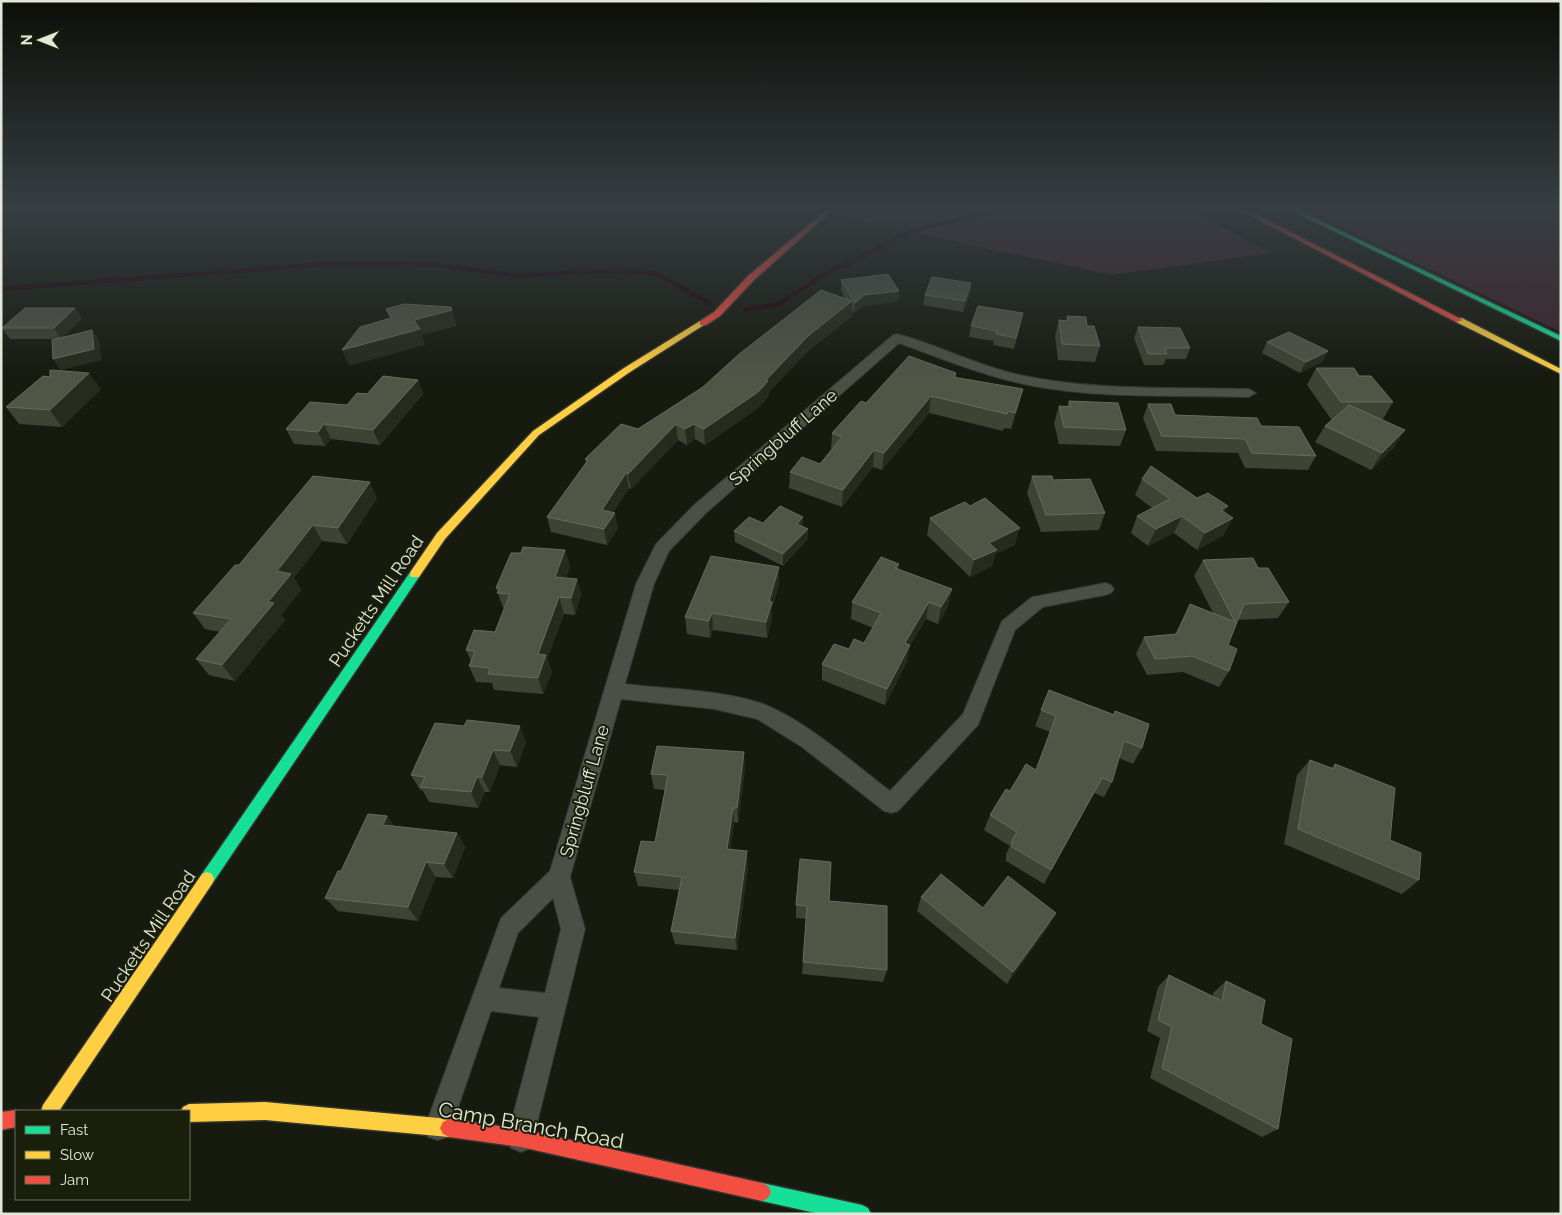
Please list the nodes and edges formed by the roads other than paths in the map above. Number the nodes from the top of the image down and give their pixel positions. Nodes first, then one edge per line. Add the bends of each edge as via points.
1 (768, 264) edge
2 (1350, 264) edge
3 (1406, 264) edge
4 (1561, 339) edge
5 (1561, 372) edge
6 (1248, 393) dead end
7 (1105, 589) dead end
8 (613, 691) junction
9 (559, 877) junction
10 (483, 998) junction
11 (554, 1006) junction
12 (50, 1110) edge
13 (190, 1113) edge
14 (15, 1119) edge
15 (1, 1121) edge
16 (438, 1127) junction
17 (522, 1138) junction
18 (862, 1214) edge

1 - 12 main road, Pucketts Mill Road via 717,314 627,370 536,433 441,536
2 - 5 main road
3 - 4 main road
6 - 8 street, Springbluff Lane via 1082,387 1035,382 994,372 897,338 700,509 662,548 645,584
7 - 8 street via 1038,602 1008,626 971,719 891,804 809,741 762,712 714,701
8 - 9 street, Springbluff Lane
9 - 10 street, Springbluff Lane via 509,926
9 - 11 street, Springbluff Lane via 573,929
10 - 11 street
10 - 16 street, Springbluff Lane
11 - 17 street, Springbluff Lane
13 - 16 main road, Camp Branch Road via 265,1111
14 - 15 main road
16 - 17 main road, Camp Branch Road
17 - 18 main road, Camp Branch Road

